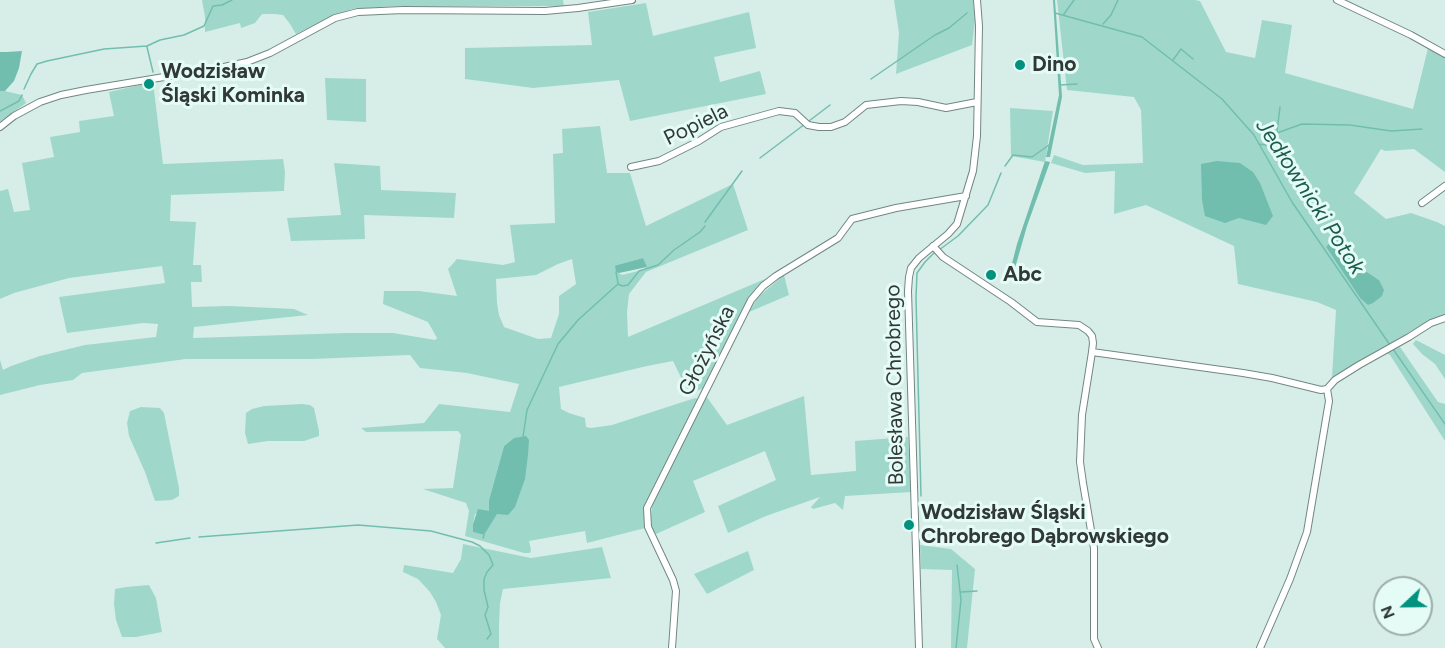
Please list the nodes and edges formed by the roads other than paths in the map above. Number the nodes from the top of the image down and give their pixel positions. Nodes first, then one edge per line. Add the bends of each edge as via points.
1 (633, 0) edge
2 (977, 0) edge
3 (1337, 0) edge
4 (1445, 54) edge
5 (977, 102) junction
6 (0, 127) edge
7 (631, 167) dead end
8 (1445, 186) edge
9 (966, 195) junction
10 (1422, 204) dead end
11 (936, 250) junction
12 (1445, 318) edge
13 (1092, 352) junction
14 (1327, 390) junction
15 (672, 648) edge
16 (919, 648) edge
17 (1098, 648) edge
18 (1260, 648) edge

1 - 6 street via 545,11 358,12 335,18 247,62 61,95 40,102
2 - 5 street, Bolesława Chrobrego
3 - 4 street
5 - 7 street, Popiela via 946,108 901,101 866,105 845,122 831,127 819,127 806,123 795,113 779,111 721,127 659,161
5 - 9 street, Bolesława Chrobrego via 976,151
8 - 10 street
9 - 11 street, Bolesława Chrobrego via 957,224
9 - 15 street, Głożyńska via 852,219 838,238 776,276 751,300 648,508 648,527 676,591
11 - 13 street via 1037,322 1079,325 1092,336
11 - 16 street, Bolesława Chrobrego via 919,258 911,268 908,291
12 - 14 street via 1382,351 1335,380
13 - 14 street via 1243,372
13 - 17 street via 1082,415 1080,462 1094,548 1094,639
14 - 18 street via 1329,401 1307,532

